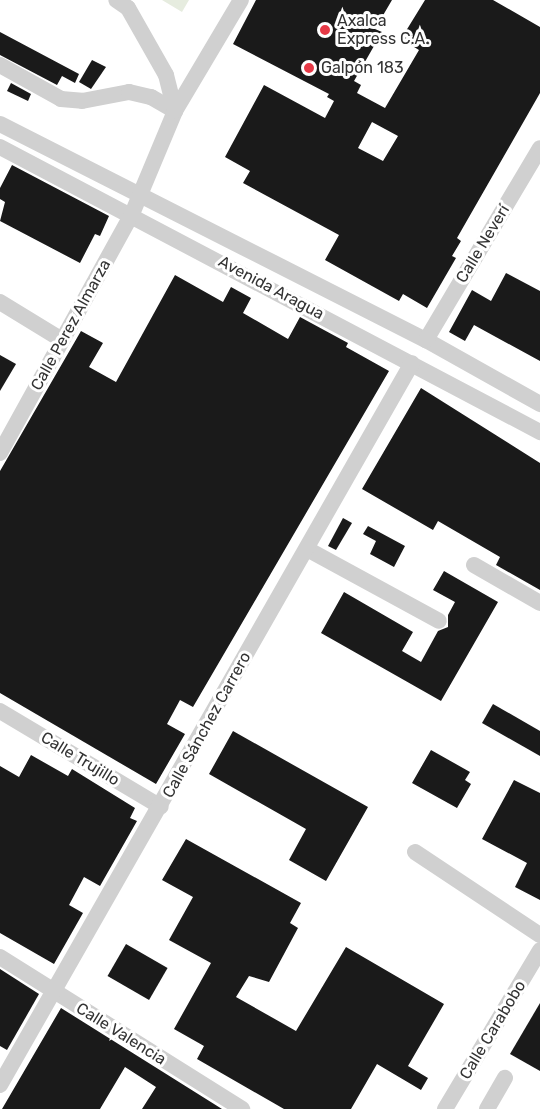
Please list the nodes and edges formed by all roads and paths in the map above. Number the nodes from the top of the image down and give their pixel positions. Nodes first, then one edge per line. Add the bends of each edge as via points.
1 (116, 0) edge
2 (241, 0) edge
3 (0, 66) edge
4 (175, 111) junction
5 (0, 124) edge
6 (0, 147) edge
7 (540, 148) edge
8 (534, 173) edge
9 (141, 196) junction
10 (132, 214) junction
11 (0, 302) edge
12 (62, 340) junction
13 (426, 340) junction
14 (412, 363) junction
15 (540, 404) edge
16 (540, 432) edge
17 (0, 453) edge
18 (307, 549) junction
19 (474, 565) dead end
20 (540, 603) edge
21 (439, 621) dead end
22 (0, 711) edge
23 (161, 807) junction
24 (415, 852) dead end
25 (540, 935) edge
26 (540, 950) edge
27 (0, 957) edge
28 (53, 992) junction
29 (505, 1078) dead end
30 (0, 1085) edge
31 (242, 1109) edge
32 (445, 1109) edge
33 (487, 1109) edge

1 - 4 street via 128,8 166,75
2 - 4 street, Calle Perez Almarza
3 - 4 street via 61,99 82,101 129,92 151,97
4 - 9 street, Calle Perez Almarza
5 - 9 street, Avenida Aragua
6 - 10 street, Avenida Aragua
7 - 8 street, Calle Neverí
8 - 13 street, Calle Neverí
9 - 10 street, Calle Perez Almarza
9 - 13 street, Avenida Aragua
10 - 12 street, Calle Perez Almarza
10 - 14 street, Avenida Aragua
11 - 12 street
12 - 17 street, Calle Perez Almarza
13 - 15 street, Avenida Aragua
14 - 16 street, Avenida Aragua
14 - 18 street, Calle Sánchez Carrero
18 - 21 street
18 - 23 street, Calle Sánchez Carrero
19 - 20 street
22 - 23 street, Calle Trujillo
23 - 28 street, Calle Sánchez Carrero
24 - 25 street
26 - 32 street, Calle Carabobo
27 - 28 street, Calle Valencia
28 - 30 street, Calle Sánchez Carrero
28 - 31 street, Calle Valencia
29 - 33 street

